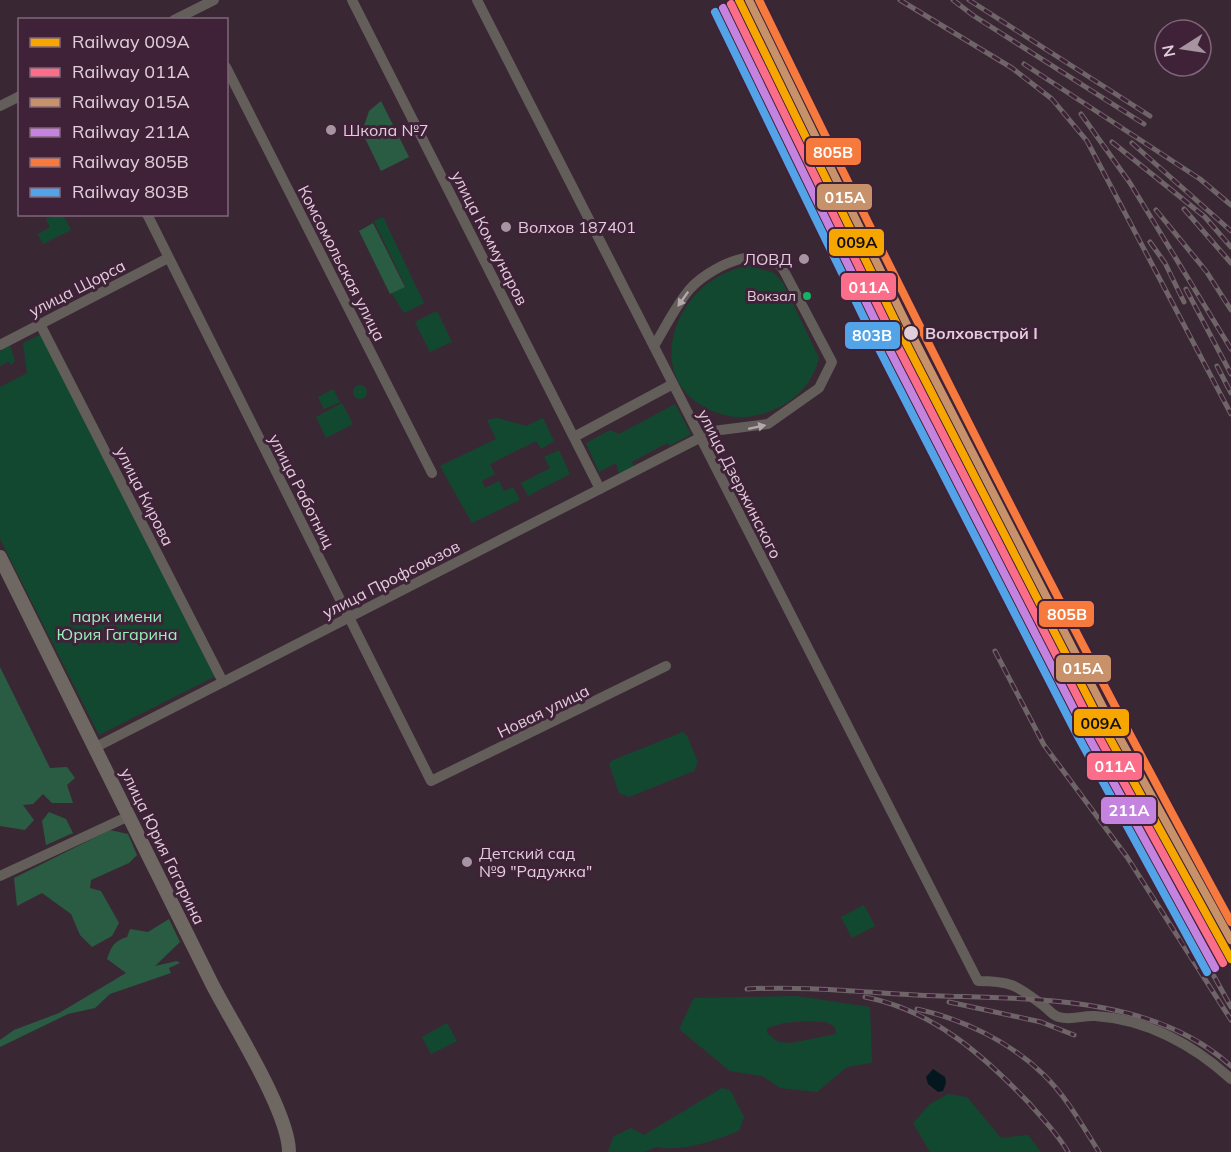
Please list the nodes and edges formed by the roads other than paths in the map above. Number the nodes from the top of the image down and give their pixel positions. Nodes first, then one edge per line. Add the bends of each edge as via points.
1 (214, 0) edge
2 (352, 0) edge
3 (477, 0) edge
4 (197, 9) junction
5 (178, 18) edge
6 (202, 18) edge
7 (228, 71) edge
8 (18, 97) edge
9 (0, 106) edge
10 (148, 216) edge
11 (168, 258) junction
12 (40, 324) junction
13 (0, 345) edge
14 (654, 346) junction
15 (673, 384) junction
16 (574, 437) junction
17 (700, 437) junction
18 (432, 474) dead end
19 (600, 489) junction
20 (2, 565) edge
21 (349, 617) junction
22 (666, 666) dead end
23 (223, 682) junction
24 (96, 747) junction
25 (431, 780) joint
26 (129, 816) junction
27 (0, 876) edge
28 (1231, 1079) edge
29 (289, 1152) edge

1 - 4 street
2 - 16 street, улица Коммунаров
3 - 14 street, улица Дзержинского
4 - 5 street
4 - 6 street
7 - 18 street, Комсомольская улица
8 - 9 street
10 - 11 street, улица Работниц
11 - 12 street, улица Щорса
11 - 21 street, улица Работниц
12 - 13 street, улица Щорса
12 - 23 street, улица Кирова
14 - 15 street, улица Дзержинского
17 -> 14 street via 713,431 768,424 819,388 832,362 779,263 753,256 724,264 690,289
15 - 16 street
15 - 17 street, улица Дзержинского
16 - 19 street, улица Коммунаров
17 - 19 street, улица Профсоюзов
17 - 28 street, улица Дзержинского via 978,981 1014,983 1056,1017 1070,1020 1093,1016 1157,1030 1207,1057
19 - 21 street, улица Профсоюзов
20 - 24 main road, улица Юрия Гагарина
21 - 23 street, улица Профсоюзов
21 - 25 street, улица Работниц
22 - 25 street, Новая улица
23 - 24 street, улица Профсоюзов
24 - 26 main road, улица Юрия Гагарина
26 - 27 street
26 - 29 main road, улица Юрия Гагарина via 270,1096 284,1127

